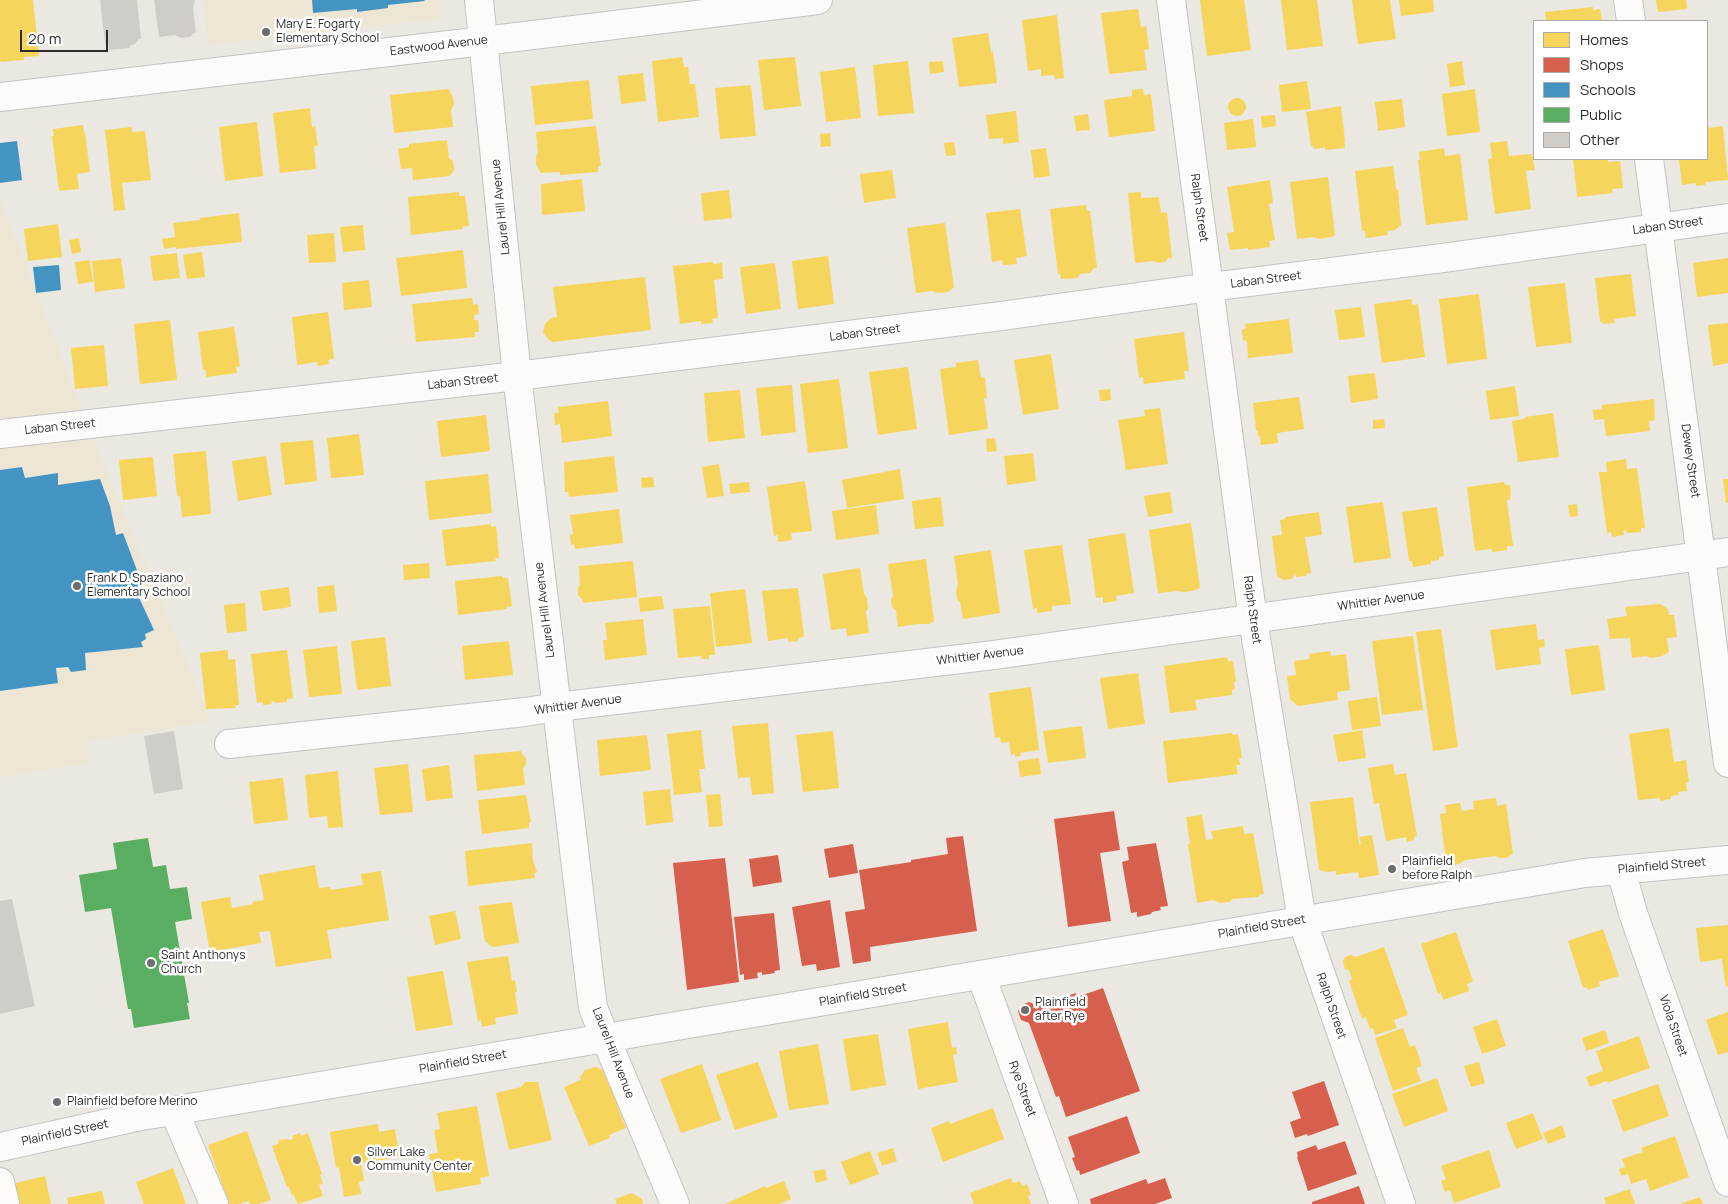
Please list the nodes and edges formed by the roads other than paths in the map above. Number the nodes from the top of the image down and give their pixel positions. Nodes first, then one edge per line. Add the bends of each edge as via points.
1 (479, 0) edge
2 (818, 0) edge
3 (1171, 0) edge
4 (1628, 0) edge
5 (1631, 20) edge
6 (484, 41) junction
7 (0, 97) edge
8 (1649, 160) edge
9 (1728, 218) edge
10 (1658, 227) junction
11 (1210, 287) junction
12 (517, 376) junction
13 (0, 434) edge
14 (1715, 554) edge
15 (1253, 620) junction
16 (557, 707) junction
17 (229, 744) dead end
18 (1728, 763) edge
19 (1728, 860) edge
20 (1621, 870) junction
21 (1302, 920) junction
22 (981, 975) junction
23 (605, 1038) junction
24 (174, 1111) junction
25 (0, 1147) edge
26 (0, 1182) edge
27 (1728, 1182) edge
28 (5, 1204) edge
29 (214, 1204) edge
30 (675, 1204) edge
31 (1064, 1204) edge
32 (1401, 1204) edge

1 - 6 street, Laurel Hill Avenue
2 - 6 street, Eastwood Avenue
3 - 11 street, Ralph Street
4 - 5 street
6 - 7 street, Eastwood Avenue
6 - 12 street, Laurel Hill Avenue
8 - 10 street, Dewey Street
9 - 10 street, Laban Street
10 - 11 street, Laban Street
10 - 14 street, Dewey Street
11 - 12 street, Laban Street
11 - 15 street, Ralph Street
12 - 13 street, Laban Street
12 - 16 street, Laurel Hill Avenue
14 - 15 street, Whittier Avenue
14 - 18 street, Dewey Street
15 - 16 street, Whittier Avenue via 994,655
15 - 21 street, Ralph Street
16 - 17 street, Whittier Avenue
16 - 23 street, Laurel Hill Avenue via 593,1008
19 - 20 street, Plainfield Street
20 - 21 street, Plainfield Street via 1547,879
20 - 27 street, Viola Street via 1633,913
21 - 22 street, Plainfield Street
21 - 32 street, Ralph Street
22 - 23 street, Plainfield Street
22 - 31 street, Rye Street
23 - 24 street, Plainfield Street
23 - 30 street, Laurel Hill Avenue
24 - 25 street, Plainfield Street
24 - 29 street
26 - 28 street

